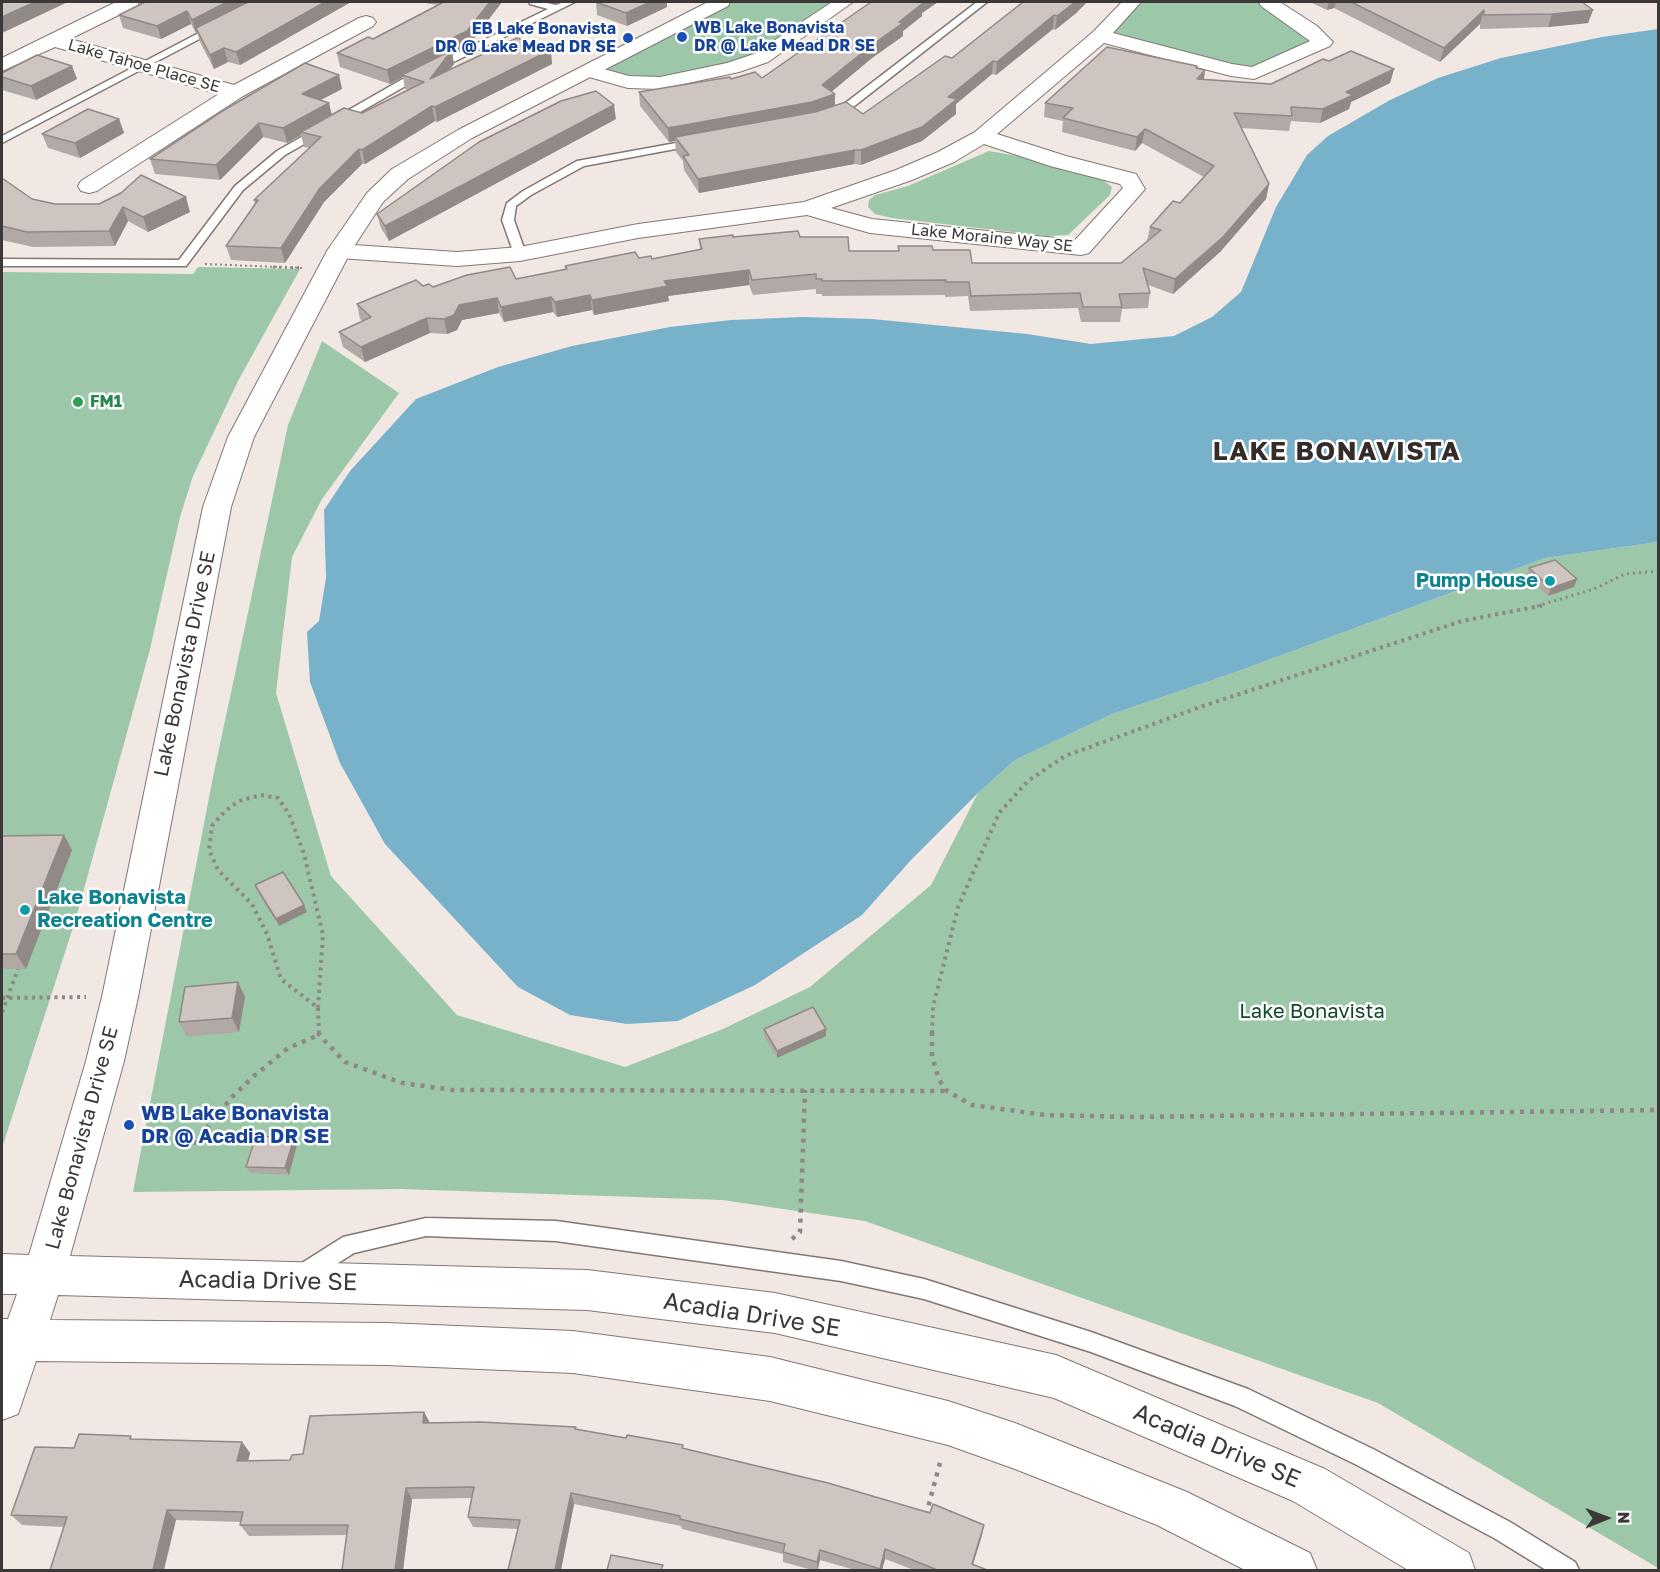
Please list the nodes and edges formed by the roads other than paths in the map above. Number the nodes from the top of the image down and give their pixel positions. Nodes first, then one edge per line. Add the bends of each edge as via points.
1 (130, 2) edge
2 (533, 2) edge
3 (570, 2) edge
4 (721, 2) edge
5 (844, 2) edge
6 (982, 2) edge
7 (1132, 2) edge
8 (1268, 2) edge
9 (555, 8) junction
10 (366, 22) dead end
11 (225, 23) edge
12 (1100, 36) junction
13 (52, 40) junction
14 (2, 64) edge
15 (142, 67) junction
16 (589, 71) junction
17 (236, 92) junction
18 (823, 118) edge
19 (982, 136) junction
20 (2, 140) edge
21 (710, 140) edge
22 (89, 186) dead end
23 (808, 208) junction
24 (520, 254) junction
25 (334, 260) junction
26 (2, 263) edge
27 (2, 1274) edge
28 (44, 1276) junction
29 (291, 1281) junction
30 (12, 1340) edge
31 (2, 1398) edge
32 (1293, 1570) edge
33 (1452, 1570) edge
34 (1567, 1570) edge

1 - 13 street
2 - 9 lane
3 - 9 lane
4 - 16 street, Lake Bonavista Drive SE
5 - 16 street via 761,58 732,68 660,83 628,82
6 - 18 lane via 839,113
7 - 12 street, Lake Moraine Way SE
8 - 12 street via 1323,42 1254,73
9 - 26 lane via 405,82 280,153 239,188 182,264
10 - 17 street, Lake Tahoe Place SE
11 - 15 lane
12 - 19 street, Lake Moraine Way SE
13 - 14 street
13 - 15 street, Lake Tahoe Place SE
15 - 17 street, Lake Tahoe Place SE
15 - 20 lane
16 - 25 street, Lake Bonavista Drive SE via 465,134 400,174 375,198
17 - 22 street, Lake Tahoe Place SE
19 - 23 street, Lake Moraine Way SE via 904,175
19 - 23 street, Lake Moraine Way SE via 1128,179 1134,189 1081,248 870,226
21 - 24 lane via 581,164 527,193 511,205 508,220
23 - 24 street, Lake Moraine Way SE via 638,231
24 - 25 street, Lake Moraine Way SE
25 - 28 street, Lake Bonavista Drive SE via 241,437 217,507 120,997
27 - 28 street, Acadia Drive SE
28 - 29 street, Acadia Drive SE
28 - 30 street, Lake Bonavista Drive SE
29 - 33 street, Acadia Drive SE via 587,1290 775,1313 1056,1377 1309,1485
29 - 34 lane via 350,1244 426,1227 556,1231 841,1271 924,1289 1091,1342 1240,1397 1365,1457 1502,1530
30 - 31 street, Lake Bonavista Drive SE
30 - 32 street via 387,1344 573,1352 770,1379 948,1423 1015,1446 1171,1508

